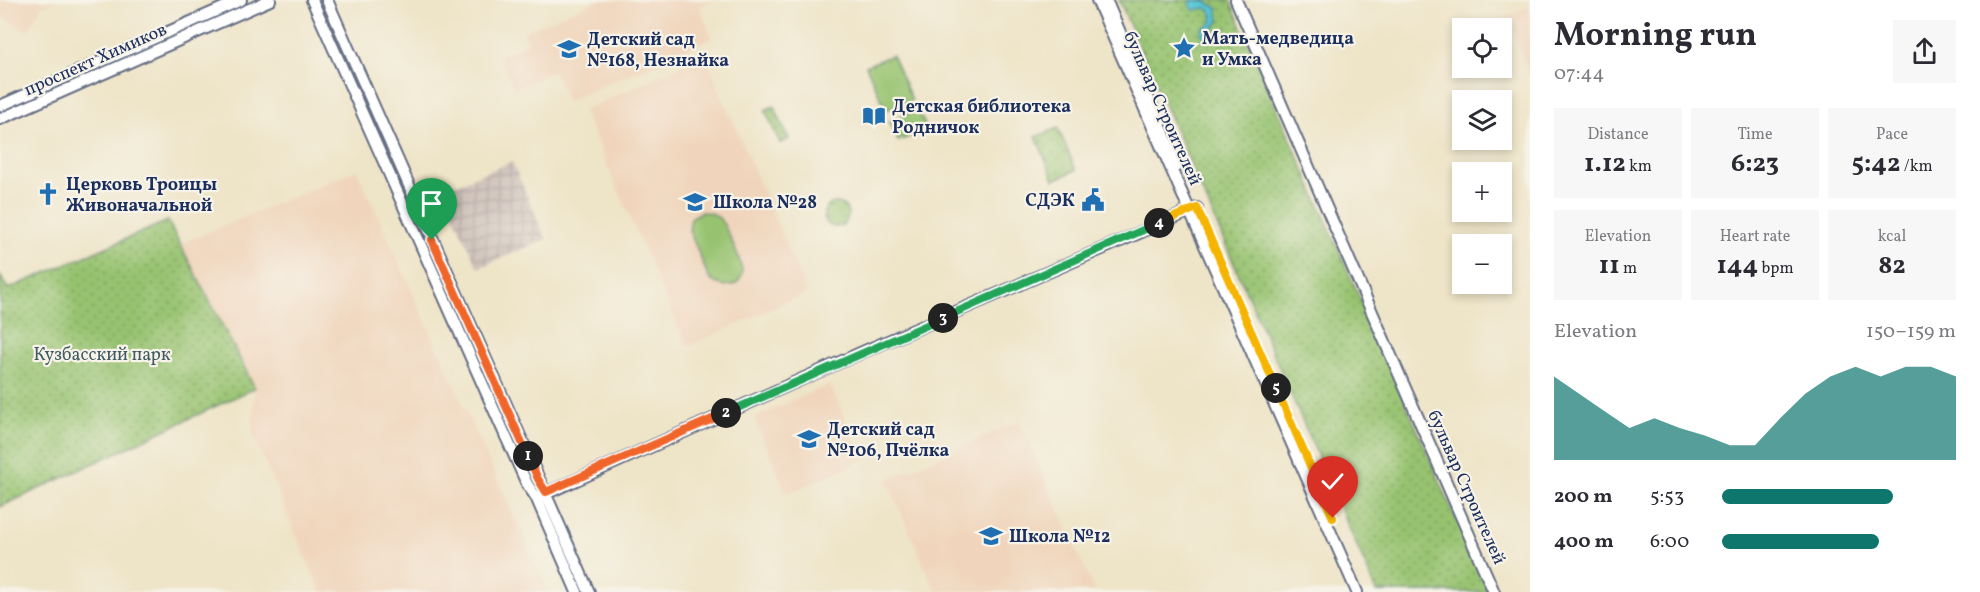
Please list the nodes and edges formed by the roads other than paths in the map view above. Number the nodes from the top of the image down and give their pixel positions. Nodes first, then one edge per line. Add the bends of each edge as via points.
1 (241, 0) edge
2 (270, 0) edge
3 (312, 0) edge
4 (327, 0) edge
5 (1097, 0) edge
6 (1106, 0) edge
7 (1236, 0) edge
8 (0, 106) edge
9 (0, 119) edge
10 (1194, 210) junction
11 (541, 495) junction
12 (577, 592) edge
13 (590, 592) edge
14 (1357, 592) edge
15 (1365, 592) edge
16 (1494, 592) edge

1 - 8 main road, проспект Химиков
2 - 9 main road, проспект Химиков
3 - 11 main road via 526,484
4 - 11 main road via 538,479
5 - 10 main road, бульвар Строителей
6 - 10 main road, бульвар Строителей
7 - 16 main road, бульвар Строителей
10 - 11 main road
10 - 14 main road, бульвар Строителей
10 - 15 main road, бульвар Строителей
11 - 12 main road
11 - 13 main road

